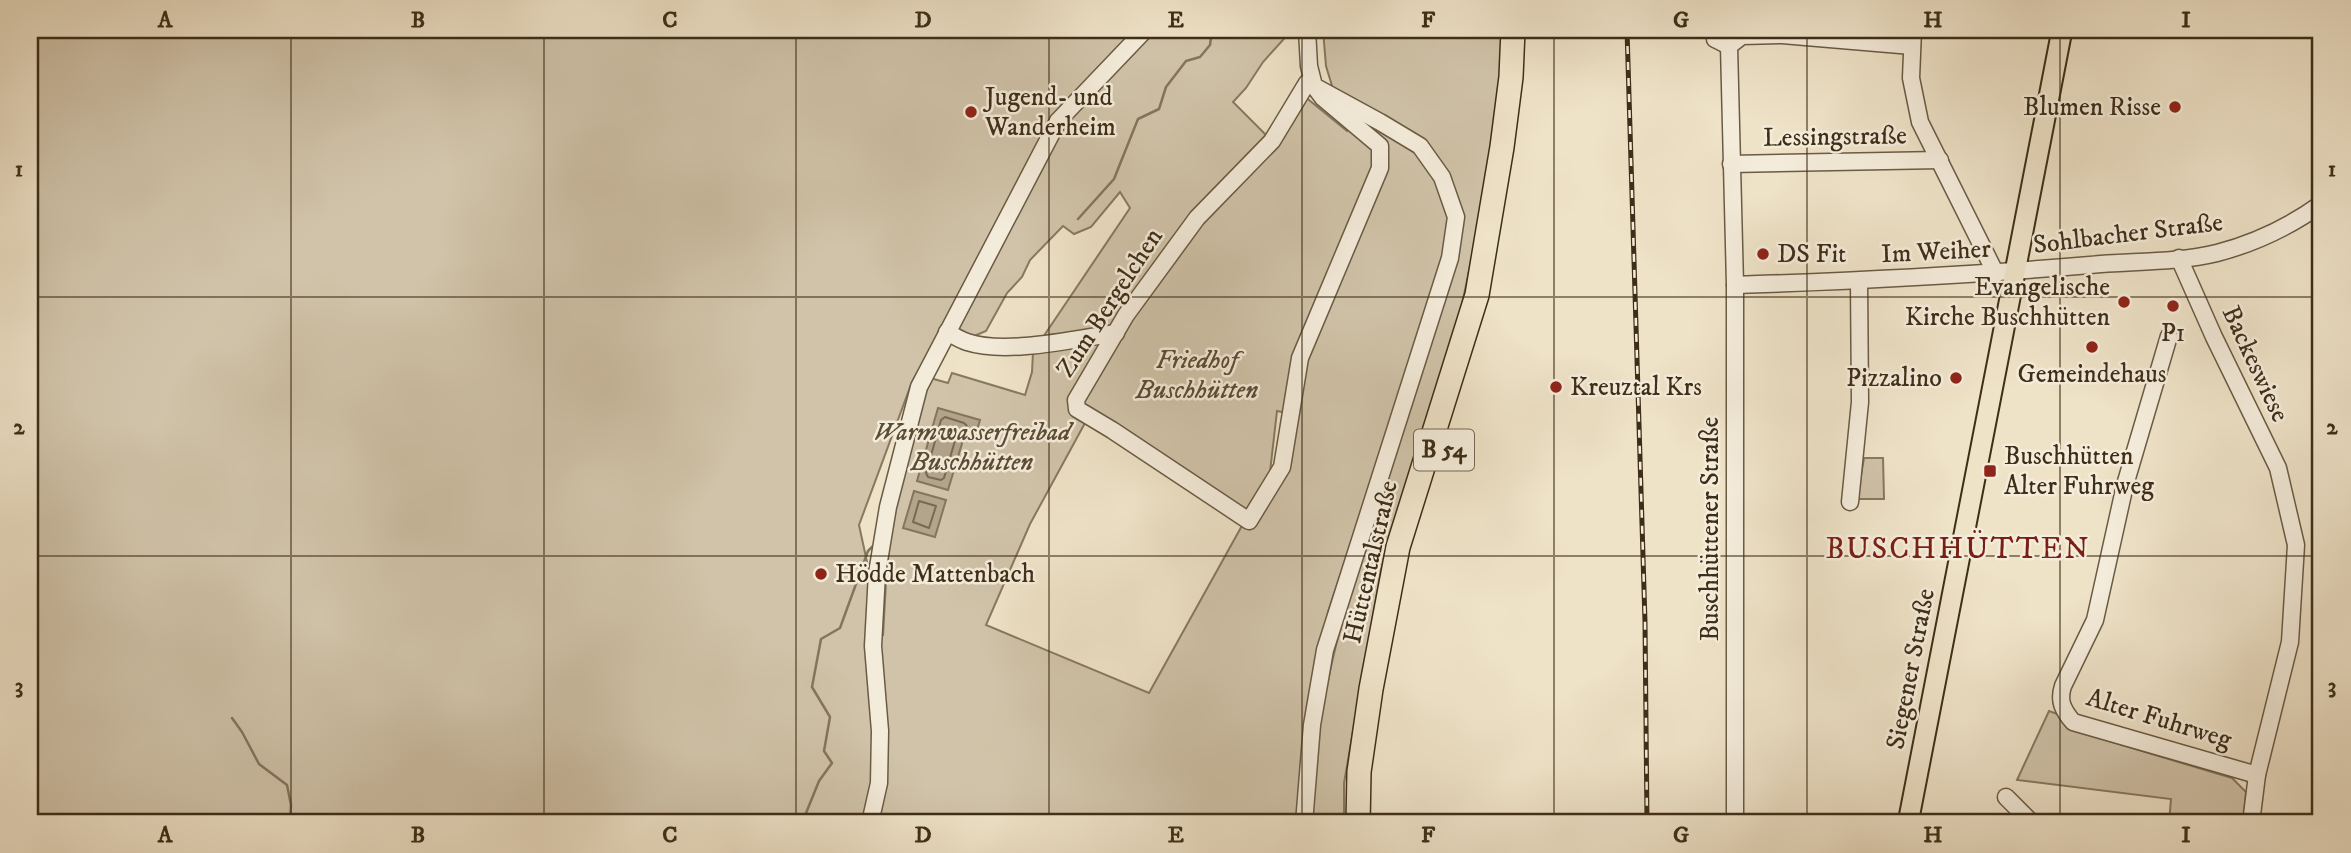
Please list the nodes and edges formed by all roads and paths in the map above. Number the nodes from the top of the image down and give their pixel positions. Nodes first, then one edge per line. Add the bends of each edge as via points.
1 (1145, 30) edge
2 (1307, 30) edge
3 (1513, 30) edge
4 (1528, 30) edge
5 (1715, 30) edge
6 (2062, 30) edge
7 (1782, 33) edge
8 (1912, 38) edge
9 (1729, 46) junction
10 (1519, 78) junction
11 (1314, 86) junction
12 (1940, 160) junction
13 (1731, 164) junction
14 (2321, 204) edge
15 (2179, 258) junction
16 (2005, 273) junction
17 (1859, 281) junction
18 (1735, 285) junction
19 (947, 332) junction
20 (1116, 333) junction
21 (2169, 335) dead end
22 (1850, 502) dead end
23 (2257, 775) junction
24 (2006, 797) dead end
25 (870, 823) edge
26 (1304, 823) edge
27 (1358, 823) edge
28 (1373, 823) edge
29 (1735, 823) edge
30 (1908, 823) edge
31 (2032, 823) edge
32 (2251, 823) edge

1 - 19 street via 1058,121
2 - 11 street
3 - 10 highway, Hüttentalstraße / B 54
4 - 10 highway, Hüttentalstraße / B 54
5 - 9 street via 1715,39
6 - 16 main road, Siegener Straße
7 - 8 street
7 - 9 street via 1742,36
8 - 12 street via 1911,78 1920,122
9 - 13 street, Buschhüttener Straße
10 - 27 highway, Hüttentalstraße / B 54 via 1477,295 1398,547 1371,689 1359,772
10 - 28 highway, Hüttentalstraße / B 54 via 1517,150 1492,298 1413,551 1385,691 1374,773
11 - 20 street, Zum Bergelchen via 1307,83 1272,141 1197,218
11 - 20 street, Zum Bergelchen via 1380,146 1380,168 1300,358 1282,467 1249,521 1077,409 1076,400
11 - 26 street via 1420,146 1441,177 1456,217 1450,258 1325,650 1312,725
12 - 13 street, Lessingstraße
12 - 16 street
13 - 18 street, Buschhüttener Straße
14 - 15 street, Sohlbacher Straße via 2293,224 2253,242
15 - 16 street, Sohlbacher Straße
15 - 23 street, Backeswiese via 2277,468 2296,545 2290,642
16 - 17 street, Im Weiher
16 - 30 main road, Siegener Straße
17 - 18 street, Im Weiher
17 - 22 street via 1860,401
18 - 29 street, Buschhüttener Straße
19 - 20 street via 967,342 995,347
19 - 25 street via 919,387 888,507 877,573 873,646 879,783
21 - 23 street, Alter Fuhrweg via 2125,485 2095,620 2063,685 2062,709 2073,722
23 - 32 street, Backeswiese
24 - 31 street

